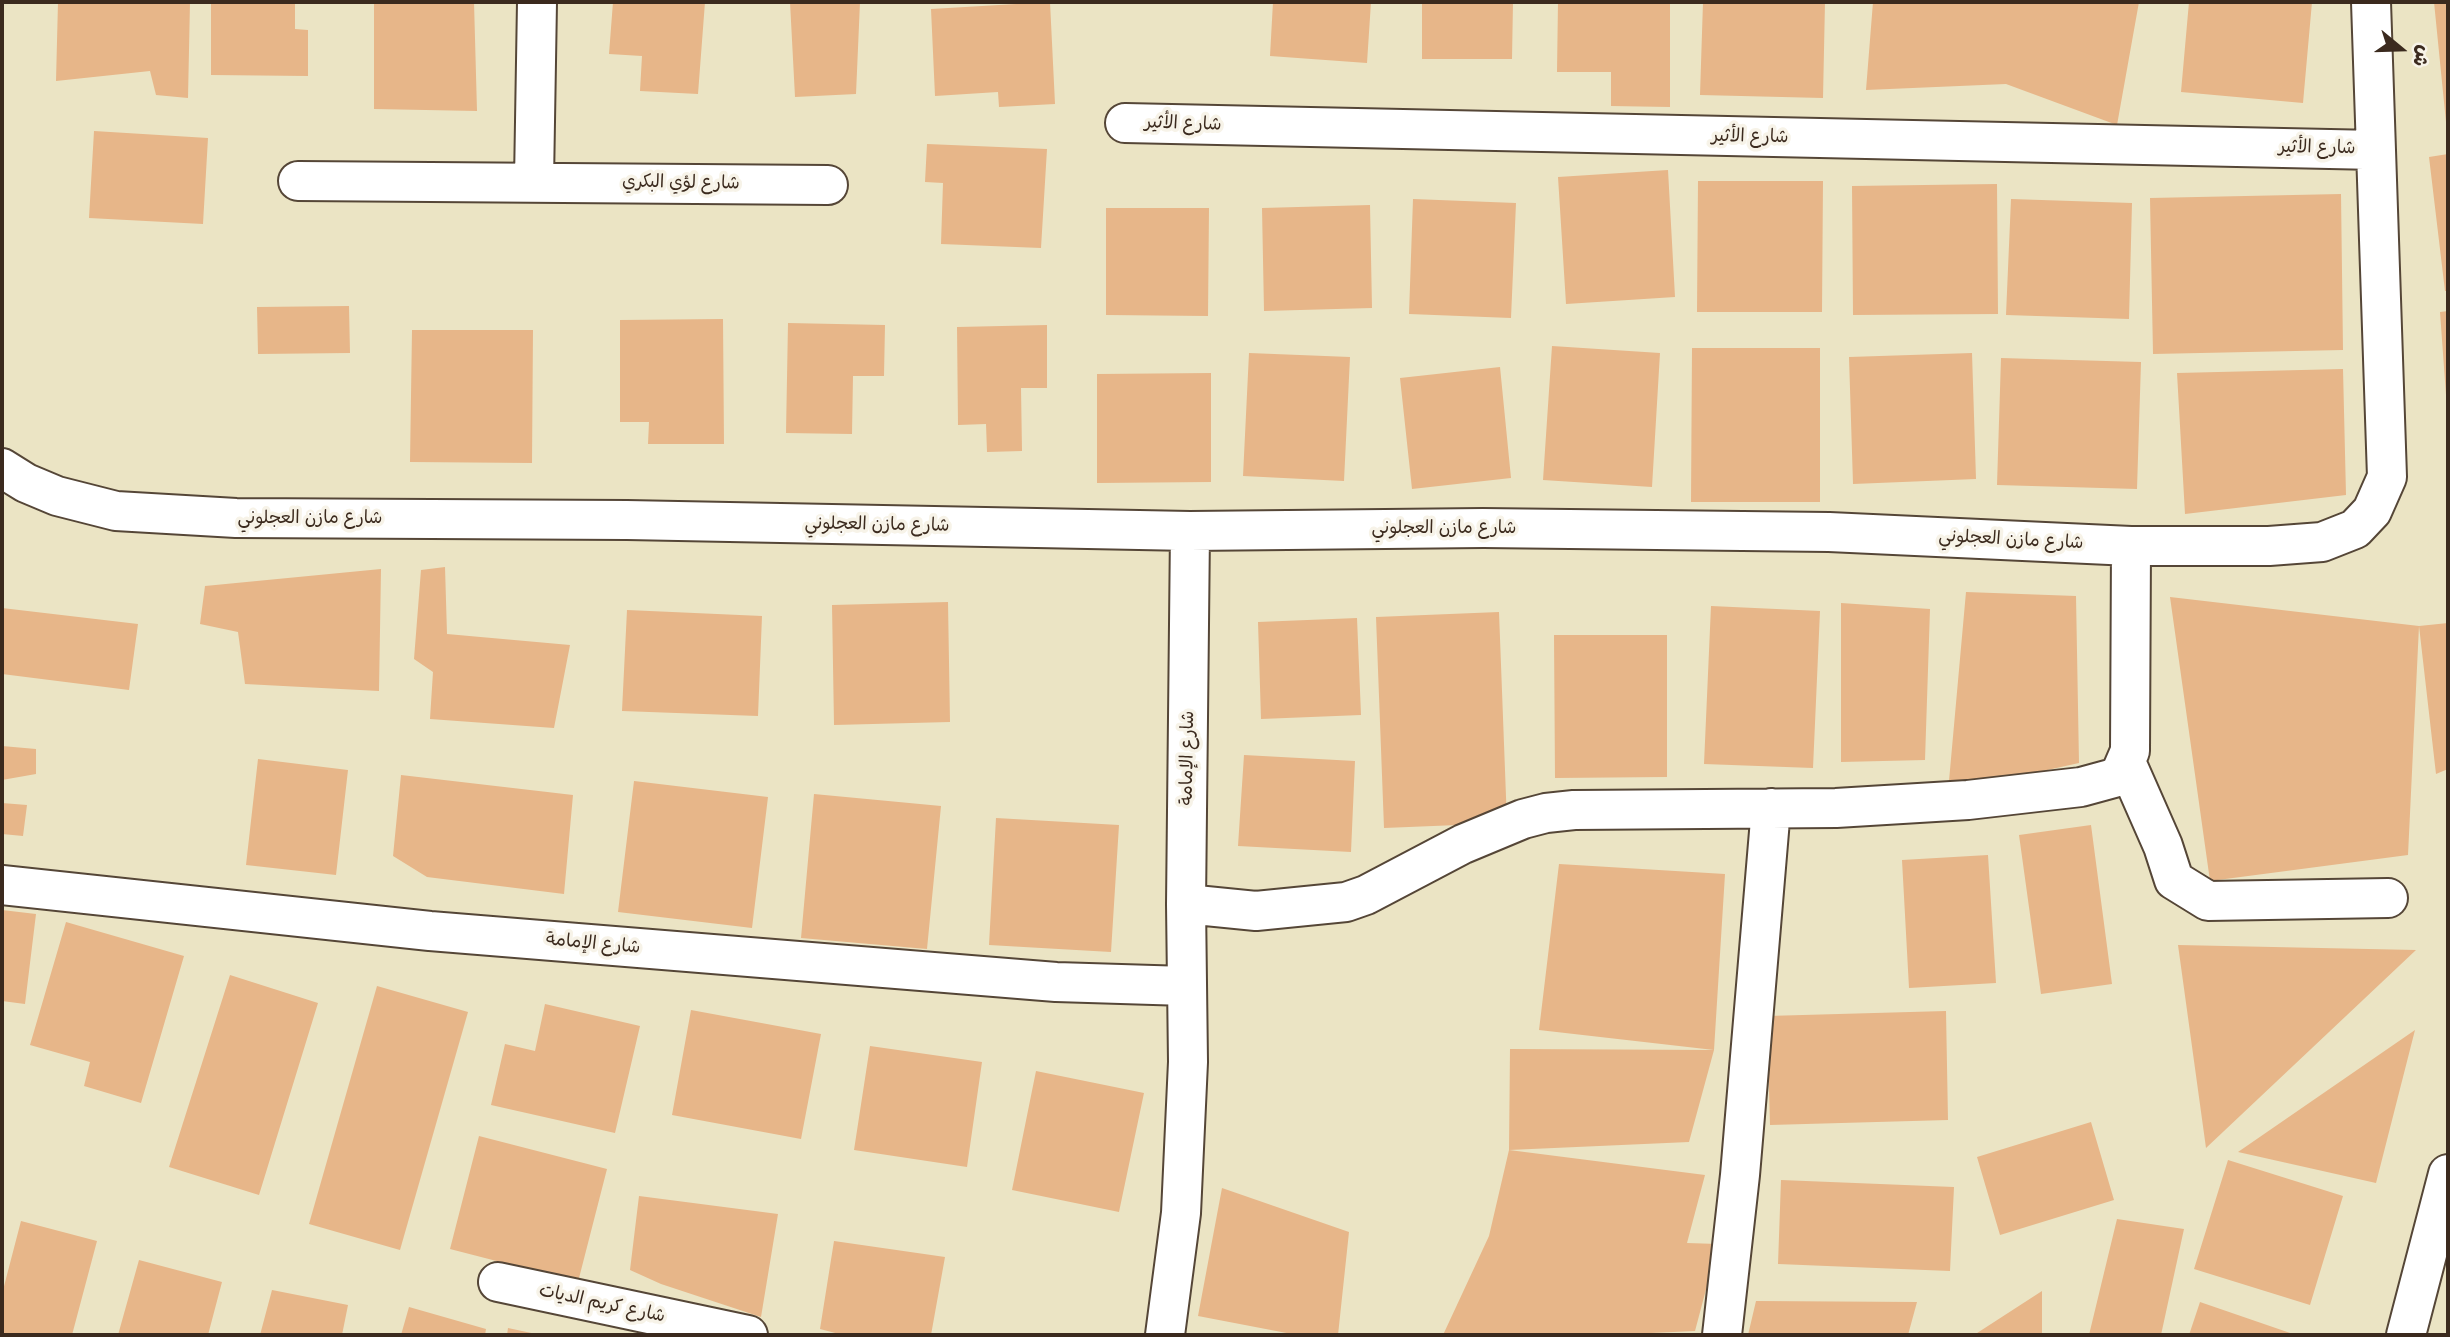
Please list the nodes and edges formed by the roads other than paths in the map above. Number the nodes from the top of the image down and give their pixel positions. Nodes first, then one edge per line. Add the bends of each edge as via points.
1 (537, 2) edge
2 (2371, 2) edge
3 (1125, 123) dead end
4 (2376, 150) junction
5 (298, 181) dead end
6 (534, 181) junction
7 (828, 185) dead end
8 (2, 468) edge
9 (1190, 531) junction
10 (2131, 546) junction
11 (2126, 762) junction
12 (1771, 808) junction
13 (2, 886) edge
14 (2388, 898) dead end
15 (1186, 904) junction
16 (1186, 986) junction
17 (2448, 1174) edge
18 (498, 1282) dead end
19 (748, 1335) edge
20 (1165, 1335) edge
21 (1722, 1335) edge
22 (2406, 1335) edge

1 - 6 street
2 - 4 street, شارع مازن العجلوني
3 - 4 street, شارع الأثير
4 - 10 street, شارع مازن العجلوني via 2388,477 2372,511 2355,529 2322,542 2269,547
5 - 6 street, شارع لؤي البكري
6 - 7 street, شارع لؤي البكري
8 - 9 street, شارع مازن العجلوني via 57,496 116,511 236,518 641,520
9 - 10 street, شارع مازن العجلوني via 1483,527 1787,532
9 - 15 street, شارع الإمامة
10 - 11 street via 2131,738
11 - 12 street via 2113,778 2081,788 1968,800
11 - 14 street via 2174,880 2208,901
12 - 15 street via 1546,813 1463,844 1346,902 1256,911
12 - 21 street
13 - 16 street, شارع الإمامة via 443,932 1056,982
15 - 16 street, شارع الإمامة
16 - 20 street, شارع الإمامة via 1188,1062 1181,1213
17 - 22 street
18 - 19 street, شارع كريم الديات

